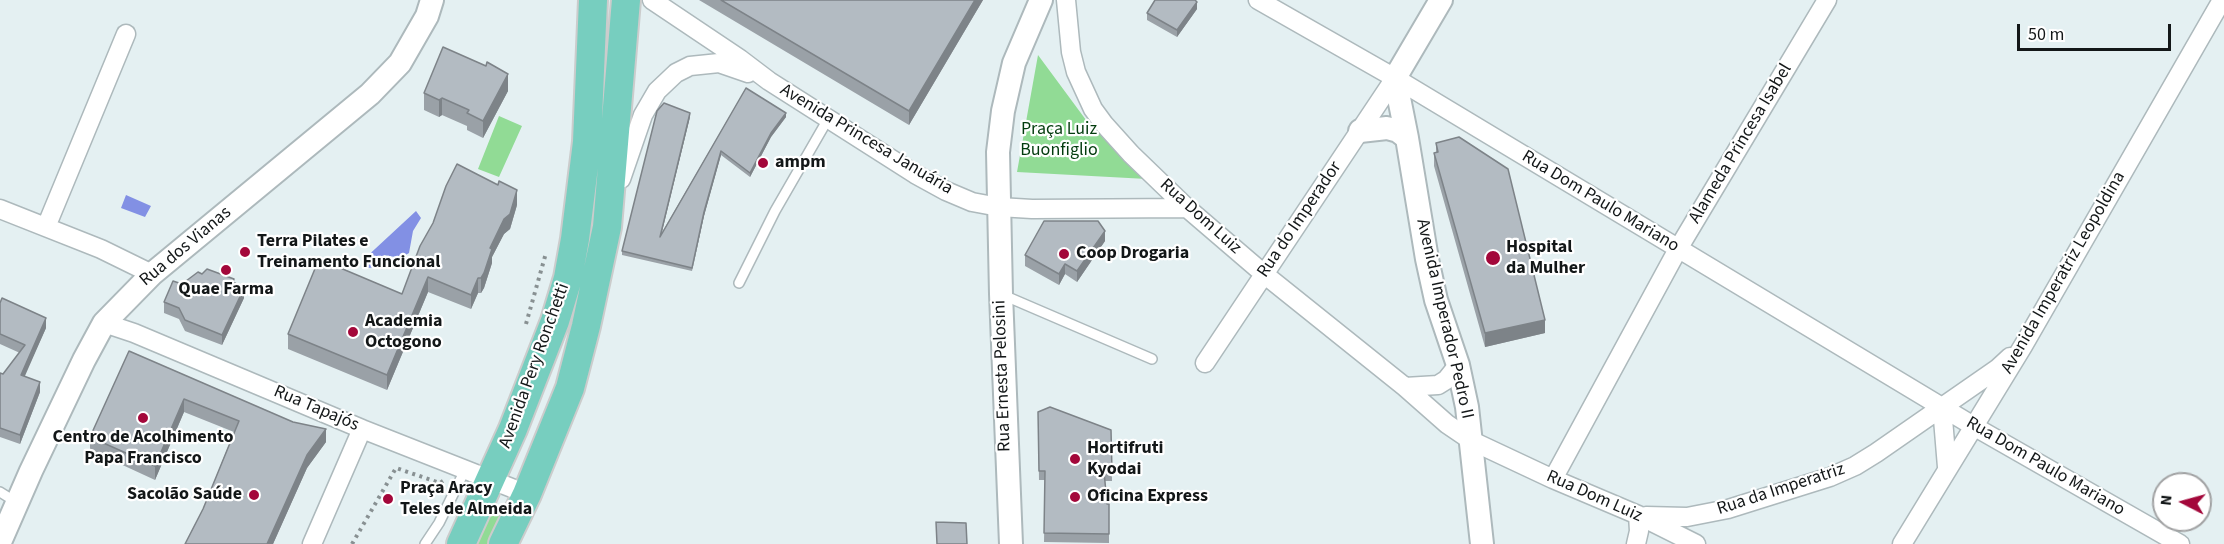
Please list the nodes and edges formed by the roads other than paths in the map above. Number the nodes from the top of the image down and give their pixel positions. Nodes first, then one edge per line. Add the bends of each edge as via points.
1 (432, 0) edge
2 (593, 0) edge
3 (626, 0) edge
4 (652, 0) edge
5 (1041, 0) edge
6 (1066, 0) edge
7 (1258, 0) edge
8 (1441, 0) edge
9 (1827, 0) edge
10 (2222, 0) edge
11 (126, 34) dead end
12 (1395, 78) junction
13 (769, 81) junction
14 (828, 118) junction
15 (1360, 131) junction
16 (1407, 138) junction
17 (999, 207) junction
18 (0, 208) edge
19 (1187, 208) junction
20 (46, 227) junction
21 (607, 227) junction
22 (1678, 249) junction
23 (152, 274) junction
24 (1264, 274) junction
25 (739, 283) dead end
26 (1001, 294) junction
27 (104, 323) junction
28 (2022, 346) junction
29 (1152, 359) dead end
30 (1205, 363) dead end
31 (1458, 365) junction
32 (1405, 387) junction
33 (1942, 407) junction
34 (1975, 427) junction
35 (362, 429) junction
36 (1472, 441) junction
37 (1947, 467) junction
38 (461, 468) junction
39 (1552, 479) junction
40 (491, 480) junction
41 (527, 494) junction
42 (8, 497) edge
43 (1638, 515) junction
44 (0, 542) edge
45 (312, 544) edge
46 (425, 544) edge
47 (461, 544) edge
48 (503, 544) edge
49 (1011, 544) edge
50 (1482, 544) edge
51 (1636, 544) edge
52 (1695, 544) edge
53 (1902, 544) edge
54 (2180, 544) edge

1 - 23 street, Rua dos Vianas via 400,63 370,94
2 - 40 main road, Avenida Pery Ronchetti via 587,142 568,278 555,321
3 - 21 main road, Avenida Pery Ronchetti
4 - 13 street, Avenida Princesa Januária
5 - 17 street, Rua Ernesta Pelosini via 1014,63 1003,111 998,152
6 - 19 street, Rua Dom Luiz via 1071,52 1085,96 1104,124
7 - 12 street, Rua Dom Paulo Mariano
8 - 12 street
9 - 22 street, Alameda Princesa Isabel
10 - 28 street, Avenida Imperatriz Leopoldina
11 - 20 street
12 - 15 street, Rua do Imperador
12 - 16 street, Avenida Imperador Pedro II
12 - 22 street, Rua Dom Paulo Mariano
13 - 14 street, Avenida Princesa Januária
13 - 21 street, Avenida Princesa Januária via 719,63 690,66 676,73 657,92 643,115
14 - 17 street, Avenida Princesa Januária via 946,191 972,202
14 - 25 lane
15 - 16 street via 1387,128
15 - 24 street, Rua do Imperador
16 - 31 street, Avenida Imperador Pedro II via 1426,259
17 - 19 street, Avenida Princesa Januária
17 - 26 street, Rua Ernesta Pelosini
18 - 20 street
19 - 24 street, Rua Dom Luiz
20 - 23 street
21 - 41 main road, Avenida Pery Ronchetti via 570,388
22 - 33 street, Rua Dom Paulo Mariano
22 - 39 street, Alameda Princesa Isabel
23 - 27 street, Rua dos Vianas
24 - 30 street, Rua do Imperador
24 - 32 street, Rua Dom Luiz
26 - 29 lane
26 - 49 street, Rua Ernesta Pelosini
27 - 35 street, Rua Tapajós
27 - 42 street, Rua dos Vianas
28 - 33 street, Rua da Imperatriz via 1997,369
28 - 34 street, Avenida Imperatriz Leopoldina
31 - 32 street via 1438,385
31 - 36 street, Avenida Imperador Pedro II
32 - 36 street, Rua Dom Luiz
33 - 34 street, Rua Dom Paulo Mariano
33 - 37 street, Rua Dom Paulo Mariano
33 - 43 street, Rua da Imperatriz via 1876,453 1830,477 1728,509 1687,516
34 - 37 street, Avenida Imperatriz Leopoldina
34 - 54 street, Rua Dom Paulo Mariano
35 - 38 street, Rua Tapajós
35 - 45 street
36 - 39 street, Rua Dom Luiz
36 - 50 street, Avenida Imperador Pedro II
37 - 53 street, Avenida Imperatriz Leopoldina
38 - 40 street, Rua Tapajós
38 - 46 lane via 439,523
39 - 43 street, Rua Dom Luiz
40 - 41 street, Rua Tapajós
40 - 47 main road, Avenida Pery Ronchetti
41 - 48 main road, Avenida Pery Ronchetti
42 - 44 street, Rua dos Vianas
43 - 51 street
43 - 52 street, Rua Dom Luiz

